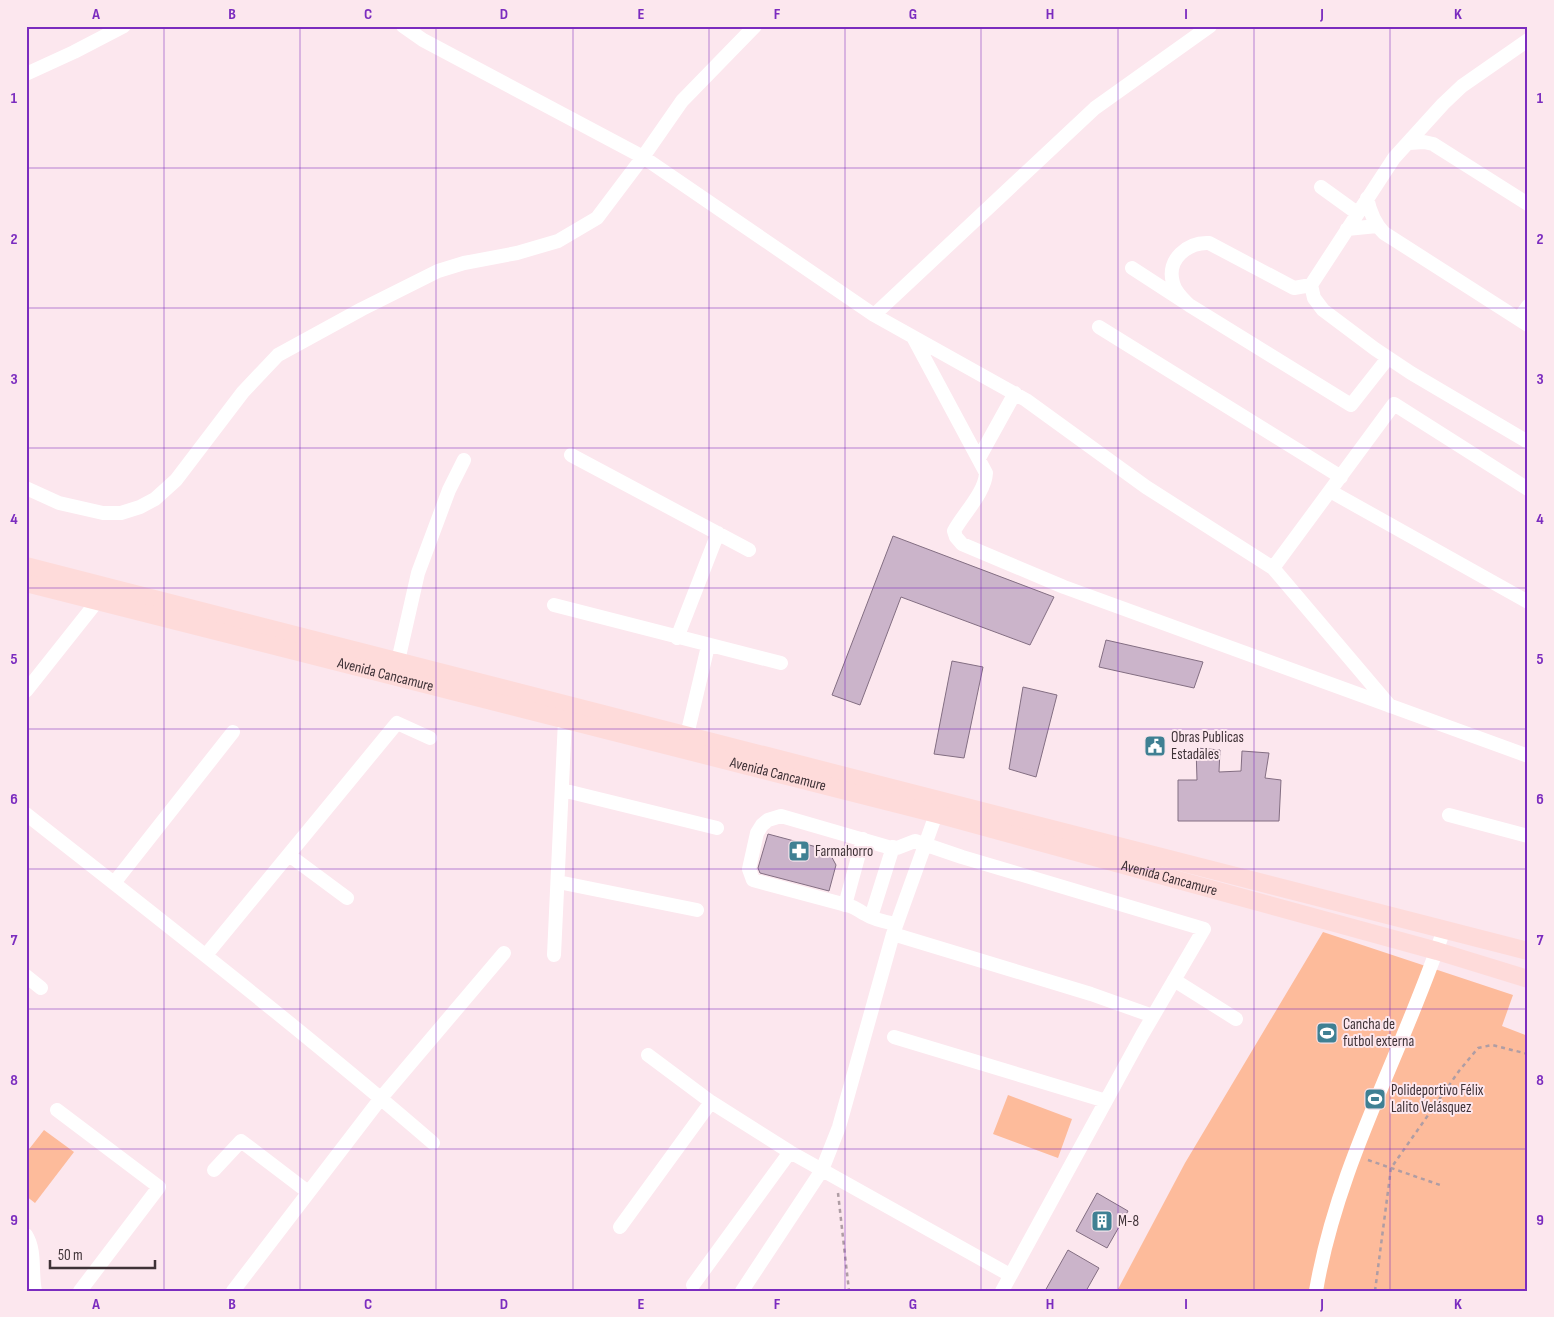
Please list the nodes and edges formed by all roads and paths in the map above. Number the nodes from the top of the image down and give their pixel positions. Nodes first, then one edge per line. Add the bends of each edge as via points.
1 (124, 26) edge
2 (403, 26) edge
3 (755, 26) edge
4 (1210, 26) edge
5 (1528, 40) edge
6 (26, 74) edge
7 (1428, 122) junction
8 (1409, 142) junction
9 (1433, 144) junction
10 (643, 157) junction
11 (1321, 187) dead end
12 (1367, 198) junction
13 (1528, 204) edge
14 (1357, 213) junction
15 (1377, 226) junction
16 (1347, 230) junction
17 (1132, 268) dead end
18 (1312, 285) junction
19 (1189, 305) junction
20 (1528, 306) edge
21 (874, 315) junction
22 (1523, 322) edge
23 (1099, 327) dead end
24 (912, 336) junction
25 (1388, 358) junction
26 (1015, 393) junction
27 (1528, 442) edge
28 (571, 455) dead end
29 (979, 458) junction
30 (464, 460) dead end
31 (1341, 477) junction
32 (26, 488) edge
33 (1528, 489) edge
34 (1330, 491) junction
35 (718, 534) junction
36 (749, 550) dead end
37 (26, 566) edge
38 (1274, 568) junction
39 (26, 584) edge
40 (110, 587) junction
41 (96, 601) junction
42 (1528, 602) edge
43 (554, 605) dead end
44 (677, 638) junction
45 (708, 646) junction
46 (398, 661) junction
47 (781, 663) dead end
48 (26, 691) edge
49 (1390, 706) junction
50 (565, 720) junction
51 (233, 732) dead end
52 (687, 735) junction
53 (430, 738) dead end
54 (1528, 756) edge
55 (562, 790) junction
56 (939, 807) junction
57 (26, 814) edge
58 (1449, 815) dead end
59 (717, 828) dead end
60 (1528, 836) edge
61 (863, 839) junction
62 (926, 845) junction
63 (892, 847) junction
64 (289, 855) junction
65 (558, 882) junction
66 (114, 884) junction
67 (347, 898) dead end
68 (845, 905) junction
69 (697, 910) dead end
70 (871, 917) junction
71 (894, 929) junction
72 (1444, 929) junction
73 (1437, 951) junction
74 (1528, 951) edge
75 (504, 953) dead end
76 (206, 955) junction
77 (554, 955) dead end
78 (26, 976) edge
79 (1528, 979) edge
80 (1174, 980) junction
81 (41, 988) dead end
82 (1153, 1016) junction
83 (1236, 1018) dead end
84 (894, 1036) dead end
85 (1528, 1054) edge
86 (648, 1055) dead end
87 (381, 1098) junction
88 (1106, 1101) junction
89 (712, 1102) junction
90 (57, 1110) dead end
91 (433, 1143) dead end
92 (790, 1152) junction
93 (1355, 1155) junction
94 (1391, 1168) junction
95 (214, 1170) dead end
96 (822, 1170) junction
97 (836, 1177) junction
98 (1440, 1185) dead end
99 (308, 1192) junction
100 (620, 1227) dead end
101 (26, 1235) edge
102 (1010, 1275) junction
103 (693, 1284) dead end
104 (238, 1289) edge
105 (34, 1291) edge
106 (80, 1291) edge
107 (742, 1291) edge
108 (849, 1291) edge
109 (1002, 1291) edge
110 (1316, 1291) edge
111 (1375, 1291) edge

1 - 6 street
2 - 10 street via 423,40
3 - 10 street via 682,101
4 - 21 street via 1095,108
5 - 7 street via 1462,86
7 - 8 street
7 - 9 street
8 - 9 street
8 - 12 street
9 - 13 street
10 - 21 street
10 - 32 street via 597,218 558,241 438,270 278,355 243,392 176,480 155,499 121,513 104,513 59,503
11 - 14 street
12 - 14 street
12 - 15 street
14 - 16 street
15 - 16 street
15 - 22 street
16 - 18 street
17 - 19 street
18 - 19 street via 1294,288 1202,242 1181,253 1171,276 1178,295
18 - 25 street via 1314,298 1323,310
19 - 25 street via 1351,405
20 - 22 street
21 - 24 street
23 - 31 street
24 - 26 street
24 - 29 street
25 - 27 street
26 - 29 street
26 - 38 street via 1146,488
28 - 35 street
29 - 49 street via 986,480 954,531 962,544 1064,587
30 - 46 street via 449,490 418,573
31 - 33 street via 1394,404
31 - 34 street
34 - 38 street
34 - 42 street
35 - 36 street
35 - 44 street
37 - 40 main road, Avenida Cancamure
38 - 49 street
39 - 41 main road, Avenida Cancamure
40 - 41 street
40 - 46 main road, Avenida Cancamure
41 - 48 street
41 - 50 main road, Avenida Cancamure
43 - 44 street
44 - 45 street
45 - 47 street
45 - 52 street
46 - 52 main road, Avenida Cancamure
49 - 54 street
50 - 55 street
50 - 56 main road, Avenida Cancamure
51 - 66 street
52 - 56 main road, Avenida Cancamure
53 - 64 street via 396,723
55 - 59 street
55 - 65 street
56 - 62 street
56 - 72 main road, Avenida Cancamure
56 - 73 main road, Avenida Cancamure
57 - 66 street
58 - 60 street
61 - 63 street
61 - 68 street
61 - 68 street via 781,816 762,825 757,834 749,869 753,880
62 - 63 street via 915,841
62 - 71 street
62 - 80 street via 1204,929
63 - 70 street
64 - 67 street
64 - 76 street
65 - 69 street
65 - 77 street
66 - 76 street
68 - 70 street
70 - 71 street
71 - 82 street
71 - 96 street via 839,1127
72 - 73 street
72 - 74 main road, Avenida Cancamure
73 - 79 main road, Avenida Cancamure
73 - 93 street
75 - 87 street
76 - 87 street
78 - 81 street
80 - 82 street
80 - 83 street
82 - 88 street
84 - 88 street
85 - 94 path via 1492,1045 1478,1048
86 - 89 street
87 - 91 street
87 - 99 street
88 - 102 street
89 - 92 street
89 - 100 street
90 - 106 street via 160,1187
92 - 96 street
92 - 103 street
93 - 94 path
93 - 110 street via 1328,1234
94 - 98 path
94 - 111 path
95 - 99 street via 241,1141
96 - 97 street
96 - 107 street
97 - 102 street
97 - 108 path
99 - 104 street
101 - 105 street via 33,1256
102 - 109 street

